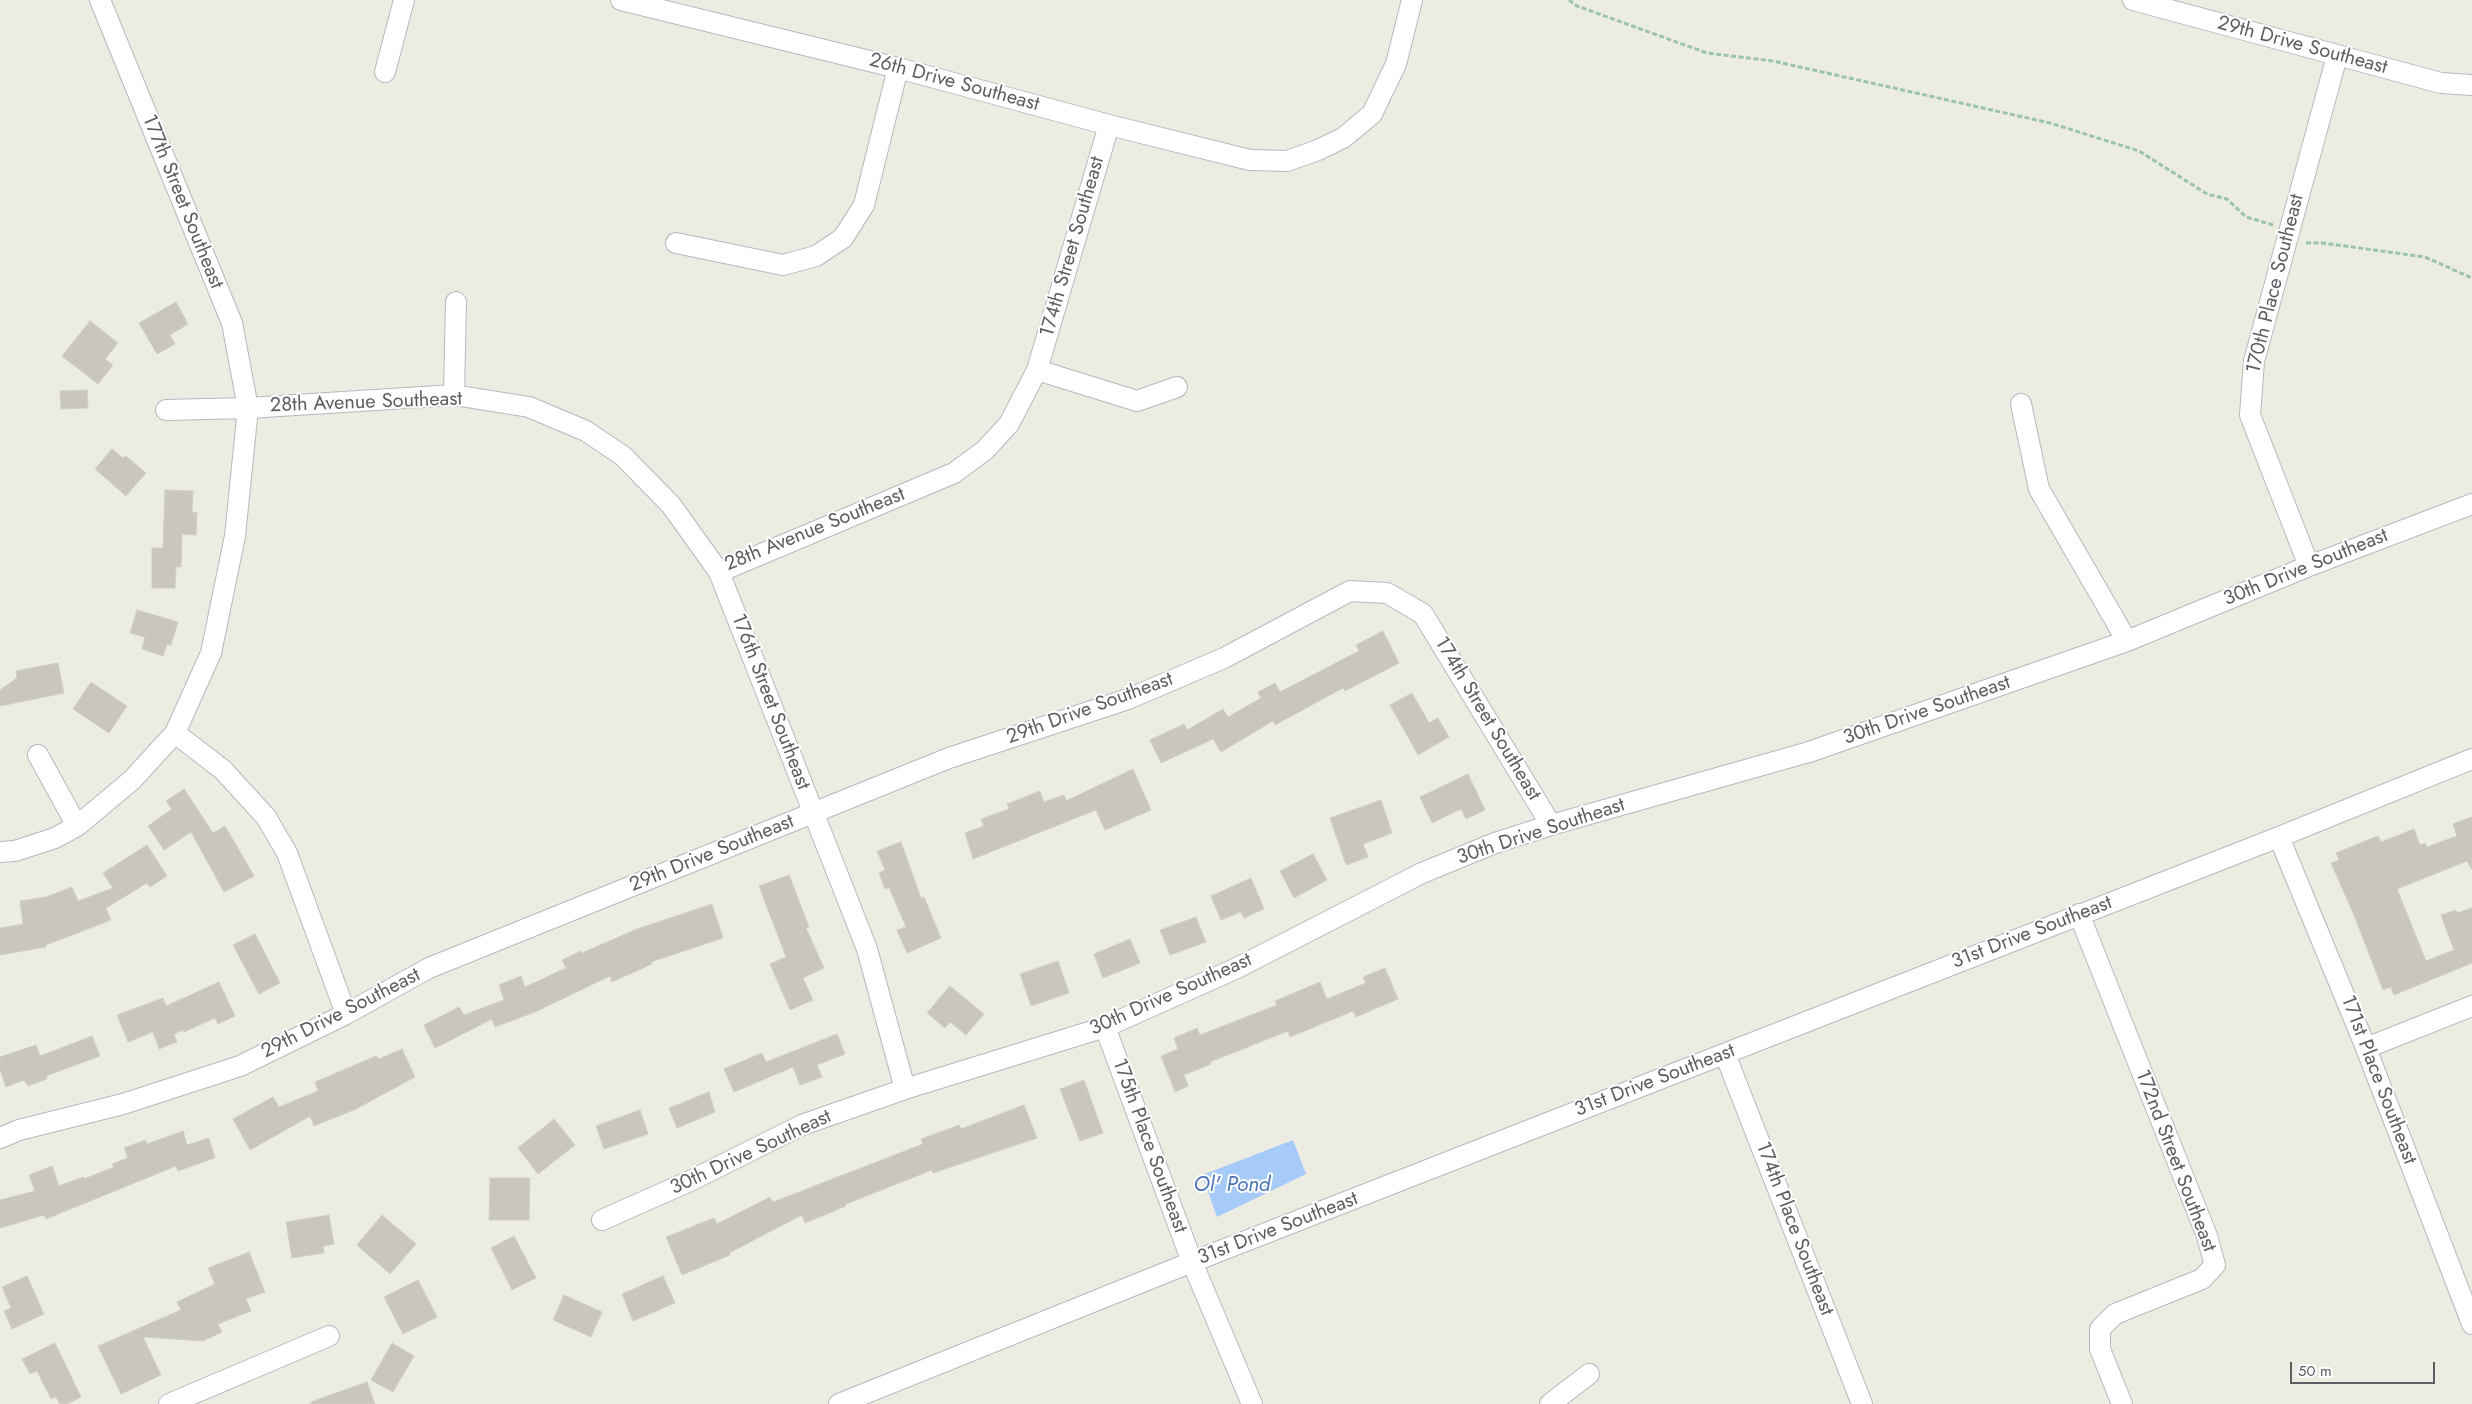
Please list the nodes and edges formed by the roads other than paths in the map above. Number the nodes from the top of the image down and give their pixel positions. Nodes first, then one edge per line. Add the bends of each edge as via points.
1 (100, 0) edge
2 (404, 0) edge
3 (621, 0) edge
4 (1412, 0) edge
5 (2133, 0) edge
6 (2182, 7) edge
7 (2337, 56) junction
8 (898, 68) junction
9 (385, 72) dead end
10 (2472, 85) edge
11 (1110, 125) junction
12 (676, 243) dead end
13 (456, 302) dead end
14 (1038, 370) junction
15 (1177, 387) dead end
16 (454, 395) junction
17 (2021, 404) dead end
18 (248, 408) junction
19 (166, 410) dead end
20 (2472, 504) edge
21 (2309, 566) junction
22 (719, 572) junction
23 (1423, 614) joint
24 (2127, 640) junction
25 (175, 733) junction
26 (38, 754) dead end
27 (2472, 760) edge
28 (813, 813) junction
29 (1551, 825) junction
30 (77, 826) junction
31 (2279, 837) junction
32 (0, 852) edge
33 (2079, 914) junction
34 (2472, 1006) edge
35 (346, 1014) junction
36 (1105, 1027) junction
37 (2366, 1048) junction
38 (1725, 1054) junction
39 (905, 1088) junction
40 (0, 1138) edge
41 (602, 1220) dead end
42 (1192, 1262) junction
43 (2472, 1324) edge
44 (329, 1336) dead end
45 (1589, 1374) dead end
46 (169, 1404) edge
47 (839, 1404) edge
48 (1252, 1404) edge
49 (1550, 1404) edge
50 (1862, 1404) edge
51 (2122, 1404) edge

1 - 18 street, 177th Street Southeast via 232,323
2 - 9 street
3 - 8 street, 26th Drive Southeast
4 - 11 street, 26th Drive Southeast via 1396,64 1372,114 1344,138 1318,150 1287,161 1250,160
5 - 6 street, 29th Drive Southeast
6 - 7 street, 29th Drive Southeast
7 - 10 street, 29th Drive Southeast via 2441,83
7 - 21 street, 170th Place Southeast via 2254,361 2250,415
8 - 11 street, 26th Drive Southeast
8 - 12 street via 864,205 842,238 816,256 783,265
11 - 14 street, 174th Street Southeast
13 - 16 street
14 - 15 street via 1137,401
14 - 22 street, 28th Avenue Southeast via 1009,424 985,450 954,473
16 - 18 street, 28th Avenue Southeast
16 - 22 street, 28th Avenue Southeast via 529,407 586,431 624,456 671,505
17 - 24 street via 2039,489
18 - 19 street, 28th Avenue Southeast
18 - 25 street, 28th Avenue Southeast via 235,536 211,653
20 - 21 street, 30th Drive Southeast
21 - 24 street, 30th Drive Southeast
22 - 28 street, 176th Street Southeast
23 - 28 street, 29th Drive Southeast via 1387,593 1350,591 1224,658 1128,699 950,758
23 - 29 street, 174th Street Southeast
24 - 29 street, 30th Drive Southeast via 1809,752
25 - 30 street, 28th Avenue Southeast via 132,780
25 - 35 street via 223,770 266,817 288,854
26 - 30 street
27 - 31 street, 31st Drive Southeast
28 - 35 street, 29th Drive Southeast via 429,968
28 - 39 street, 176th Street Southeast via 867,950
29 - 36 street, 30th Drive Southeast via 1495,843 1422,874 1237,968
30 - 32 street, 28th Avenue Southeast via 55,838 16,851
31 - 33 street, 31st Drive Southeast
31 - 37 street, 171st Place Southeast
33 - 38 street, 31st Drive Southeast
33 - 51 street, 172nd Street Southeast via 2207,1236 2215,1265 2202,1279 2114,1314 2100,1329 2100,1349
34 - 37 street
35 - 40 street, 29th Drive Southeast via 240,1066 123,1104 19,1130
36 - 39 street, 30th Drive Southeast
36 - 42 street, 175th Place Southeast
37 - 43 street, 171st Place Southeast
38 - 42 street, 31st Drive Southeast
38 - 50 street, 174th Place Southeast
39 - 41 street, 30th Drive Southeast via 802,1125 690,1181
42 - 47 street, 31st Drive Southeast
42 - 48 street, 175th Place Southeast
44 - 46 street
45 - 49 street

